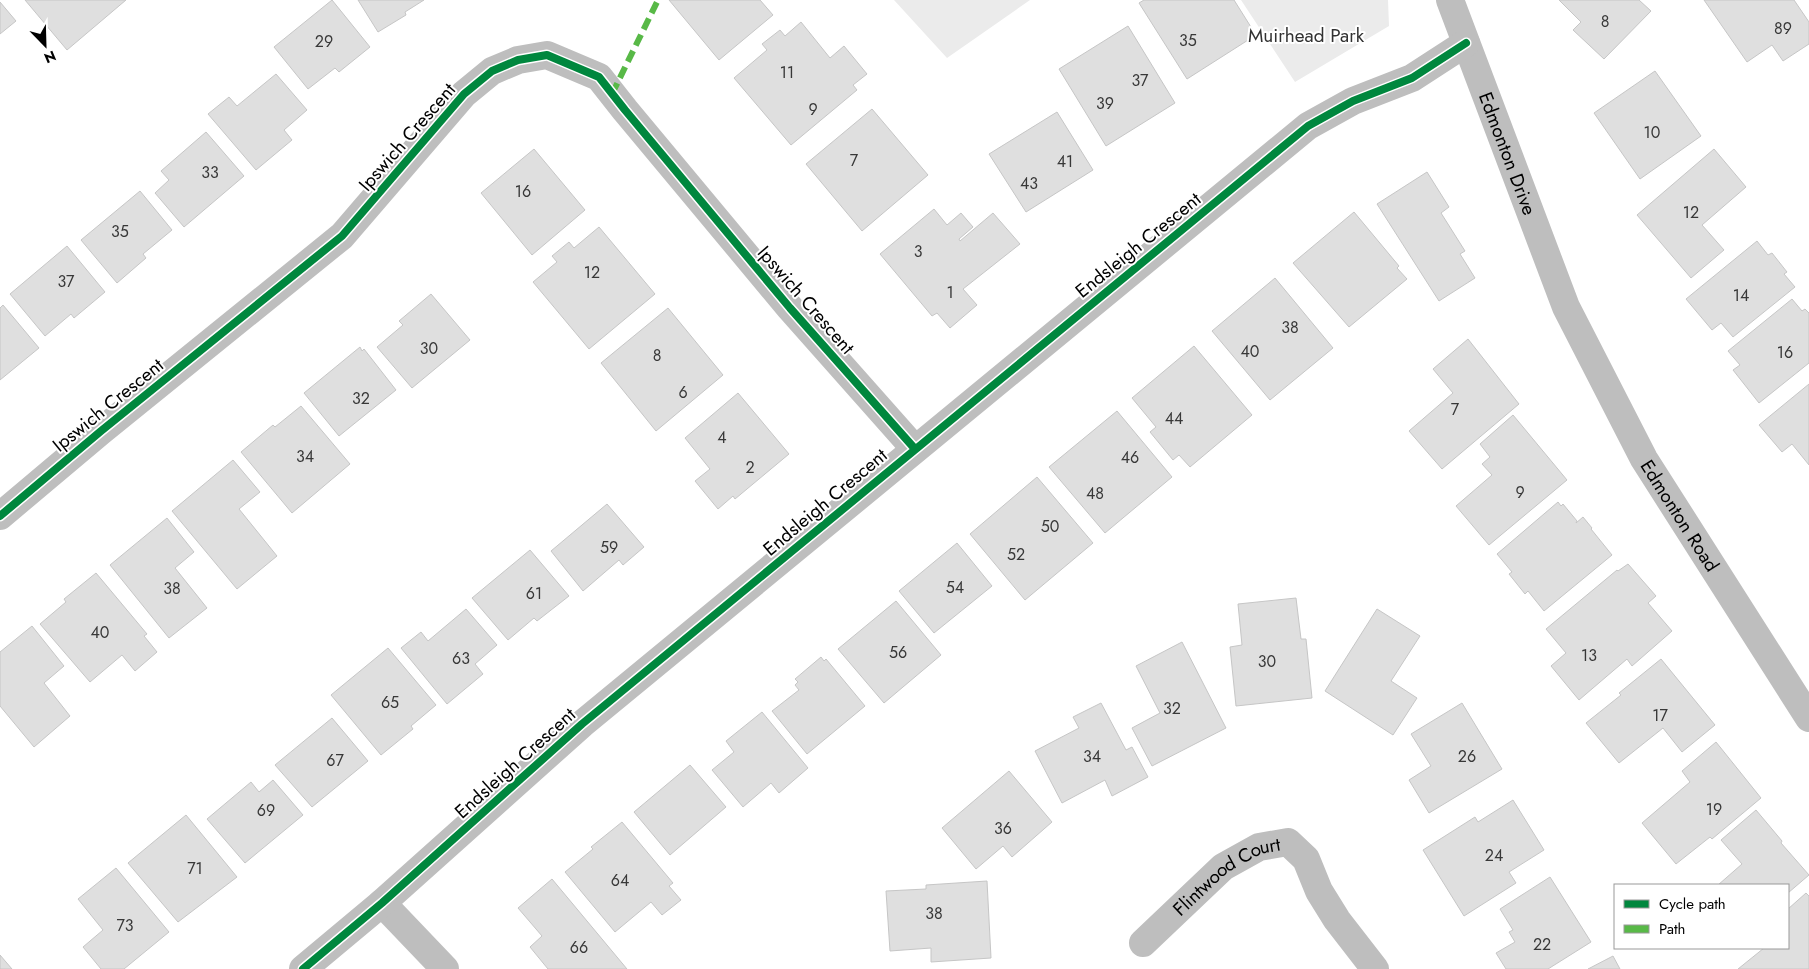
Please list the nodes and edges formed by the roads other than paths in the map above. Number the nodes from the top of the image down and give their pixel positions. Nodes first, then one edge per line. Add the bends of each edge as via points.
1 (1450, 0) edge
2 (1466, 43) junction
3 (1566, 307) joint
4 (915, 449) junction
5 (0, 516) edge
6 (1809, 718) edge
7 (382, 903) junction
8 (1143, 943) dead end
9 (303, 969) edge
10 (445, 969) edge
11 (1375, 969) edge

1 - 2 street, Edmonton Drive
2 - 3 street, Edmonton Drive
2 - 4 street, Endsleigh Crescent via 1412,78 1353,101 1308,126
3 - 6 street, Edmonton Road via 1644,459
4 - 5 street, Ipswich Crescent via 790,308 599,77 547,55 518,60 492,71 464,94 342,236
4 - 7 street, Endsleigh Crescent via 582,724
7 - 9 street, Endsleigh Crescent
7 - 10 street
8 - 11 street, Flintwood Court via 1224,867 1259,847 1288,842 1306,859 1319,891 1337,920

